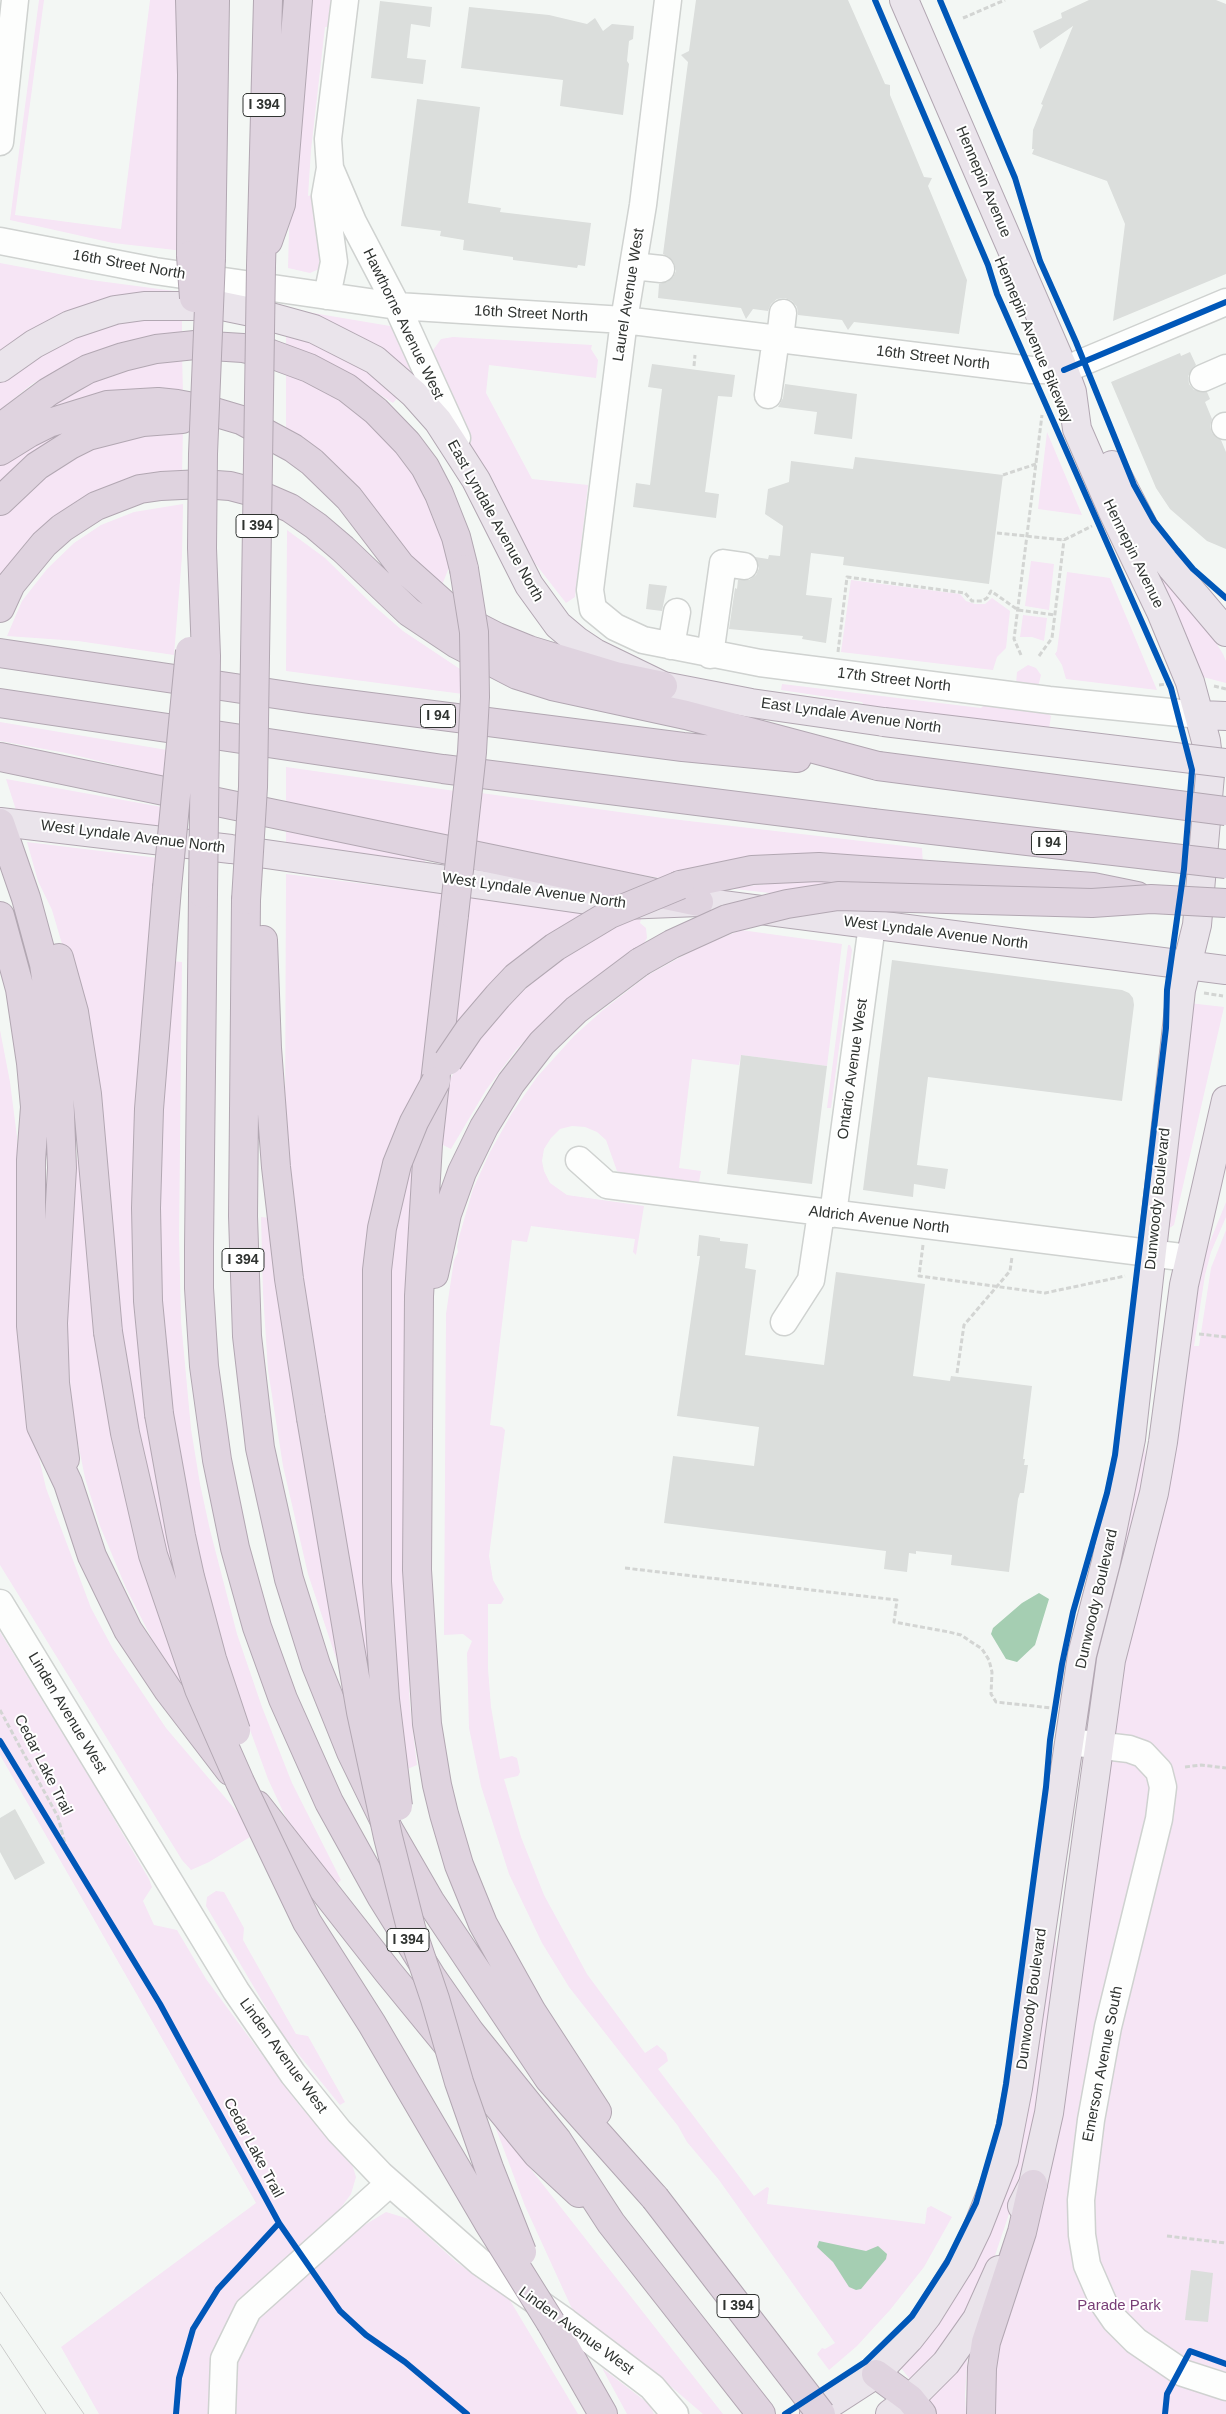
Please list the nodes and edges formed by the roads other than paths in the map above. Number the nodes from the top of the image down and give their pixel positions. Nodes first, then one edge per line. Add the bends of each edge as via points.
1 (15, 0) edge
2 (190, 0) edge
3 (215, 0) edge
4 (268, 0) edge
5 (298, 0) edge
6 (345, 0) edge
7 (904, 0) edge
8 (664, 1) edge
9 (0, 142) edge
10 (330, 168) junction
11 (0, 241) edge
12 (201, 256) junction
13 (261, 263) junction
14 (633, 266) junction
15 (661, 270) dead end
16 (326, 296) junction
17 (1226, 303) edge
18 (397, 306) junction
19 (783, 313) dead end
20 (624, 320) junction
21 (778, 338) junction
22 (0, 368) edge
23 (1068, 381) junction
24 (768, 395) dead end
25 (241, 420) junction
26 (0, 428) edge
27 (0, 452) edge
28 (476, 480) junction
29 (0, 501) edge
30 (202, 548) junction
31 (744, 566) dead end
32 (590, 590) joint
33 (1, 606) edge
34 (677, 612) dead end
35 (1223, 626) edge
36 (671, 646) junction
37 (0, 653) edge
38 (710, 654) junction
39 (663, 686) junction
40 (1197, 702) edge
41 (0, 703) edge
42 (0, 757) edge
43 (1226, 763) edge
44 (878, 766) junction
45 (1226, 811) edge
46 (0, 822) edge
47 (1226, 864) edge
48 (26, 898) junction
49 (1151, 899) junction
50 (254, 901) junction
51 (699, 902) junction
52 (1226, 903) edge
53 (0, 916) edge
54 (872, 925) junction
55 (1188, 964) junction
56 (1222, 978) edge
57 (0, 986) edge
58 (1226, 1100) edge
59 (31, 1160) junction
60 (579, 1160) dead end
61 (827, 1213) junction
62 (430, 1250) junction
63 (1152, 1253) junction
64 (1189, 1258) junction
65 (784, 1322) dead end
66 (68, 1483) junction
67 (0, 1603) edge
68 (1070, 1742) junction
69 (1098, 1746) junction
70 (349, 1986) junction
71 (435, 1999) junction
72 (390, 2183) junction
73 (1032, 2184) junction
74 (656, 2198) junction
75 (611, 2223) junction
76 (551, 2323) junction
77 (876, 2374) junction
78 (1226, 2387) edge
79 (907, 2409) edge
80 (222, 2414) edge
81 (603, 2414) edge
82 (675, 2414) edge
83 (761, 2414) edge
84 (814, 2414) edge
85 (821, 2414) edge
86 (981, 2414) edge

1 - 9 street
2 - 12 highway
3 - 12 highway
4 - 13 highway, I 394
5 - 13 highway via 281,204
6 - 10 street, Hawthorne Avenue West via 330,110
7 - 23 main road, Hennepin Avenue
8 - 14 street, Laurel Avenue West via 643,206
10 - 16 street, Hawthorne Avenue West via 325,196 334,262
10 - 18 street, Hawthorne Avenue West via 353,222
11 - 16 street, 16th Street North via 155,271
12 - 30 highway, I 394, bridge
13 - 50 highway, I 394, bridge
14 - 15 street
14 - 20 street, Laurel Avenue West
16 - 18 street, 16th Street North
17 - 23 street
18 - 20 street, 16th Street North
18 - 28 street, Hawthorne Avenue West
19 - 21 street
20 - 21 street, 16th Street North
20 - 32 street, Laurel Avenue West via 603,406 596,460
21 - 23 street, 16th Street North via 1018,368
21 - 24 street
22 - 28 main road, East Lyndale Avenue North via 53,333 115,310 192,304 256,313 314,329 375,360 414,394 438,421
23 - 35 main road, Hennepin Avenue via 1093,423 1123,490 1148,535
23 - 40 main road, Hennepin Avenue via 1077,429 1161,612
25 - 27 highway via 204,409 158,402 107,405 49,423
25 - 29 highway via 143,422 88,436 44,461
25 - 39 highway via 293,448 326,474 349,498 401,566 470,623 529,650 615,676
26 - 62 highway, bridge via 48,392 88,369 131,354 195,345 221,345 271,354 309,368 347,388 376,411 425,467 456,537 464,569 474,632 475,697 472,752 428,1144
28 - 39 main road, East Lyndale Avenue North via 529,585 558,625 595,653
30 - 70 highway, bridge via 167,888 149,1109 148,1301 159,1414 180,1536 224,1698 269,1818 333,1946
30 - 75 highway, I 394, bridge via 206,656 199,1205 201,1327 217,1460 235,1548 257,1627 283,1699 329,1802 385,1904 470,2032 557,2140
31 - 38 street via 723,563
32 - 36 street, 17th Street North via 592,609 615,627 643,640
33 - 44 highway via 11,584 44,544 96,506 140,489 202,484 230,486 252,492 316,526 409,612 457,644 517,675 552,686 686,715
34 - 36 street
36 - 38 street, 17th Street North
37 - 44 highway, I 94 via 520,727
38 - 40 street, 17th Street North via 1007,694
39 - 43 main road, East Lyndale Avenue North, bridge via 751,703 884,722
40 - 55 main road, Dunwoody Boulevard via 1210,775 1197,925
41 - 47 highway, I 94, bridge via 424,766
42 - 51 highway
44 - 45 highway, I 94, bridge
46 - 48 highway
46 - 51 main road, West Lyndale Avenue North via 231,849 622,905
48 - 66 highway via 44,964 60,1080 62,1168 53,1323 56,1383
48 - 70 highway, bridge via 52,934 74,1012 87,1094 108,1332 117,1394 153,1555 183,1646 214,1724 275,1860 307,1922
49 - 52 highway, bridge
49 - 62 highway, bridge via 1092,903 866,896 815,899 751,912 672,944 640,962 576,1010 542,1043 511,1083 484,1127
49 - 71 highway, bridge via 1093,887 819,867 752,870 707,879 680,885 610,914 555,947 516,977 481,1015 454,1052 424,1101 397,1164 382,1228 377,1291 377,1564 382,1675 396,1797
50 - 71 highway, bridge via 276,1167 311,1418 361,1712 411,1928
50 - 74 highway, I 394, bridge via 242,1226 254,1410 268,1494 288,1579 316,1665 351,1752 389,1830 430,1901 549,2079
51 - 54 main road, West Lyndale Avenue North
53 - 59 highway via 20,989 31,1063 34,1107
54 - 55 main road, West Lyndale Avenue North
54 - 61 street, Ontario Avenue West
55 - 56 main road, West Lyndale Avenue North
55 - 63 main road, Dunwoody Boulevard via 1181,990
57 - 59 highway
58 - 64 main road, Dunwoody Boulevard
59 - 66 highway via 31,1326 36,1390 41,1426
60 - 61 street, Aldrich Avenue North via 607,1185
61 - 63 street, Aldrich Avenue North
61 - 65 street, Ontario Avenue West via 811,1280
62 - 74 highway via 429,1570 424,1680 437,1785 459,1864 483,1924 532,2012
63 - 64 street, Aldrich Avenue North
63 - 68 main road, Dunwoody Boulevard via 1131,1439 1106,1562 1082,1655
64 - 69 main road, Dunwoody Boulevard via 1154,1494 1111,1660
66 - 75 highway, bridge via 78,1519 110,1594 128,1630 168,1690 388,1972 531,2147
67 - 72 street, Linden Avenue West via 236,1991 293,2074 339,2131
68 - 69 street, Emerson Avenue South
68 - 77 main road, Dunwoody Boulevard via 1017,2096 1004,2160 978,2229 962,2260 910,2339
69 - 73 main road, Dunwoody Boulevard via 1050,2113
69 - 78 street, Emerson Avenue South via 1143,1754 1159,1771 1163,1787 1159,1819 1108,2027 1091,2120 1081,2200 1087,2265 1104,2304 1136,2341 1183,2373
70 - 76 highway, bridge
71 - 76 highway, bridge via 489,2168
72 - 80 street via 248,2310 224,2359
72 - 82 street, Linden Avenue West via 480,2262 652,2387
73 - 79 main road, Dunwoody Boulevard via 976,2319 946,2363
73 - 86 highway via 1022,2232 986,2342
74 - 85 highway, I 394, bridge
75 - 83 highway, I 394
76 - 81 highway
77 - 79 highway
77 - 84 main road, Dunwoody Boulevard

